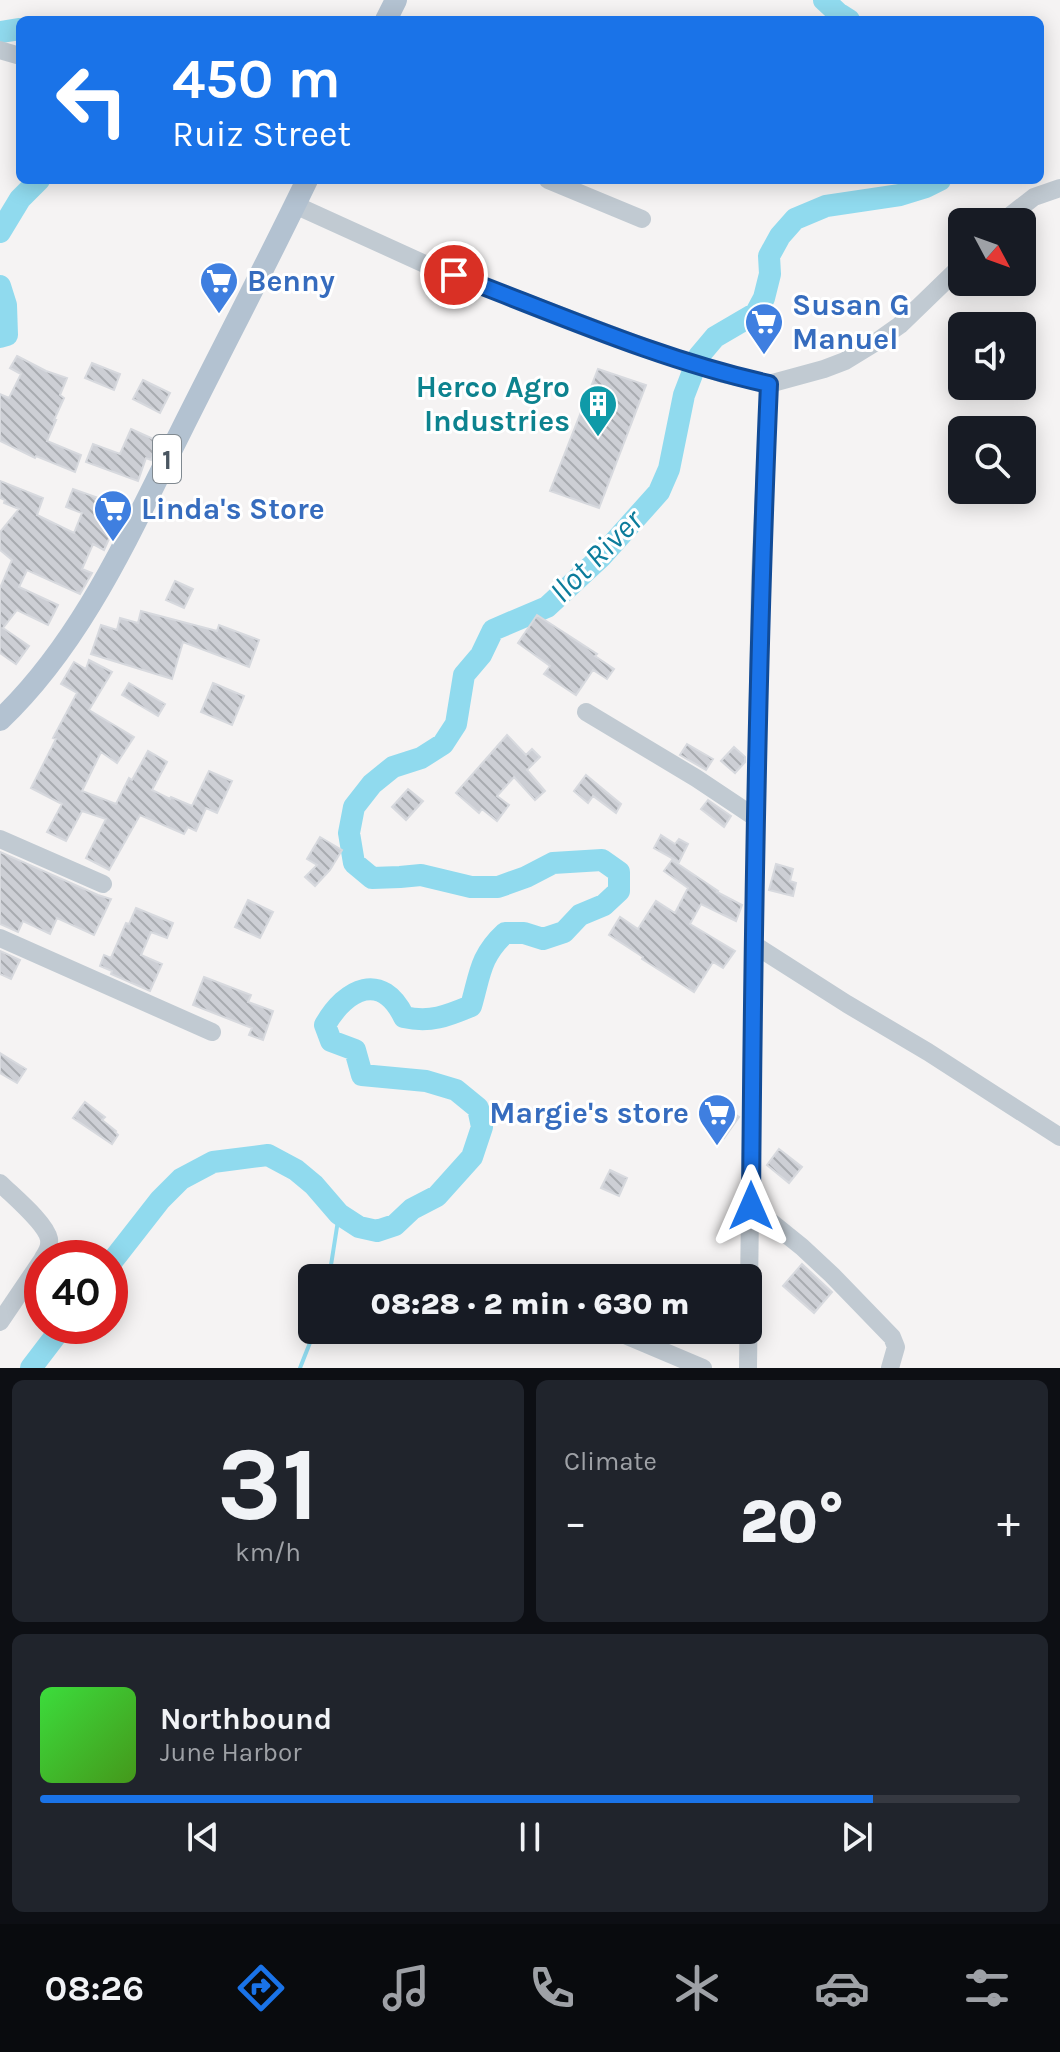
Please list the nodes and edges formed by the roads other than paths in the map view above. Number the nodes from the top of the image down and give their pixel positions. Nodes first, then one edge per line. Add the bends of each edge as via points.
1 (304, 184) edge
2 (558, 184) edge
3 (1060, 188) edge
4 (295, 205) junction
5 (1020, 208) edge
6 (642, 219) dead end
7 (948, 279) edge
8 (769, 384) junction
9 (586, 712) dead end
10 (0, 720) edge
11 (756, 818) junction
12 (0, 839) edge
13 (103, 884) dead end
14 (0, 938) edge
15 (753, 944) junction
16 (212, 1032) dead end
17 (1060, 1137) edge
18 (0, 1183) edge
19 (751, 1206) junction
20 (49, 1240) edge
21 (24, 1287) edge
22 (0, 1322) edge
23 (646, 1344) edge
24 (703, 1368) edge
25 (748, 1368) edge
26 (890, 1368) edge

1 - 4 main road, 1
2 - 6 street
3 - 5 street
4 - 8 street via 427,265 668,356
4 - 10 main road, 1 via 122,548 47,669
7 - 8 street via 900,325 845,361
8 - 11 street
9 - 11 street
11 - 15 street
12 - 13 street
14 - 16 street
15 - 17 street
15 - 19 street
18 - 20 street via 39,1222
19 - 25 street
19 - 26 street via 802,1247 892,1337 896,1347
21 - 22 street
23 - 24 street

